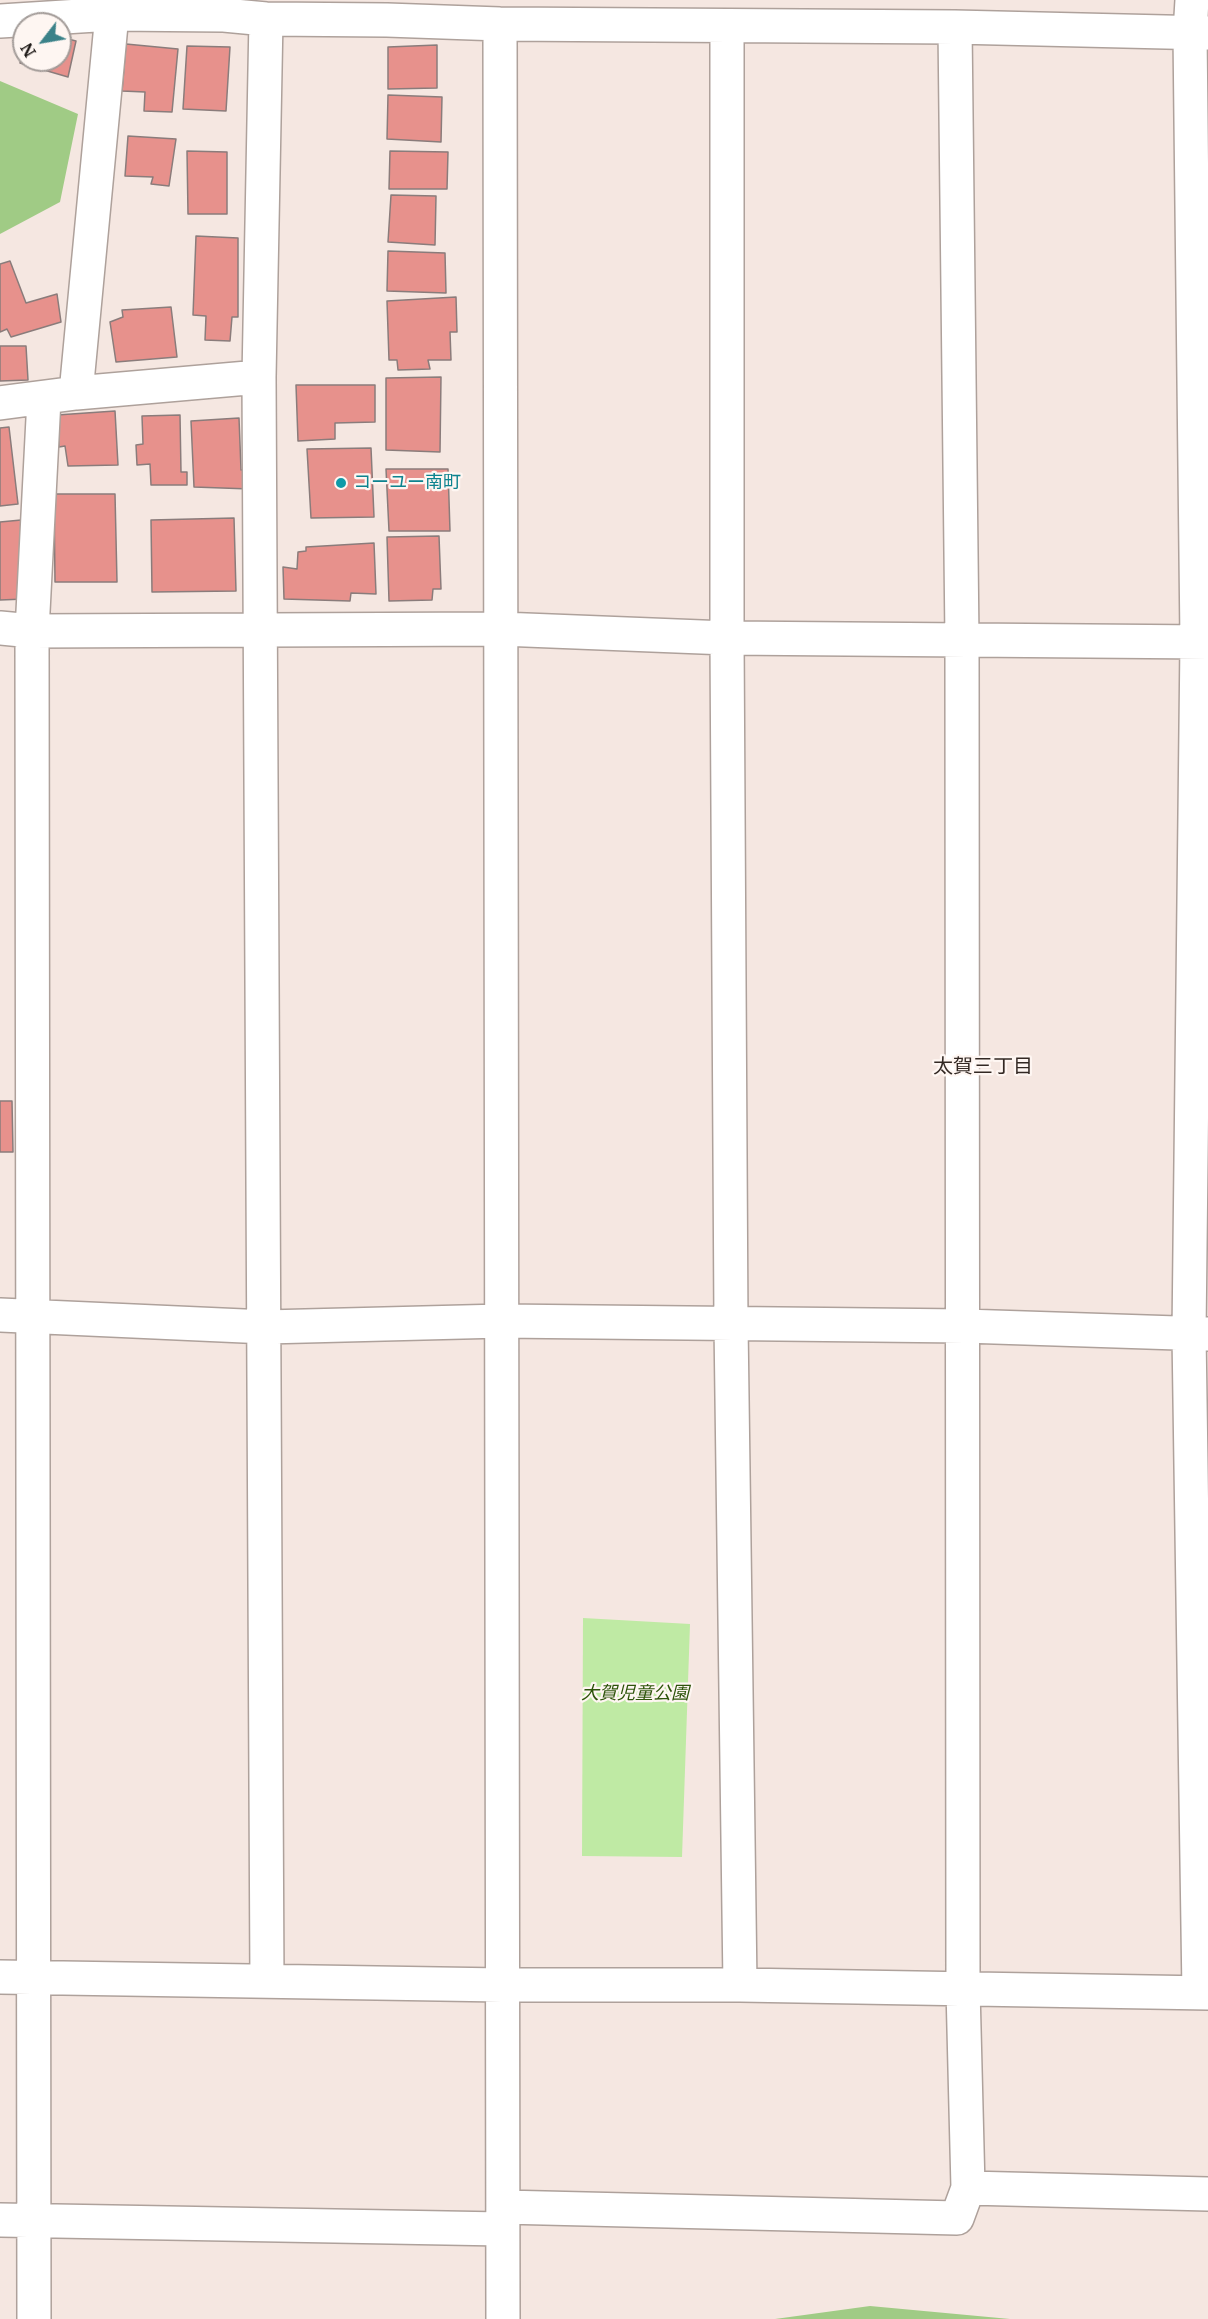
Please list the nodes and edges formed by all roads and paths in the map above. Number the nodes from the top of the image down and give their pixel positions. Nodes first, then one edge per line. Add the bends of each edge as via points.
1 (1192, 0) edge
2 (224, 8) edge
3 (439, 11) edge
4 (112, 15) junction
5 (266, 19) junction
6 (0, 21) edge
7 (500, 24) junction
8 (727, 27) junction
9 (955, 27) junction
10 (1199, 33) edge
11 (259, 377) junction
12 (76, 393) junction
13 (44, 399) junction
14 (0, 403) edge
15 (0, 628) edge
16 (501, 629) junction
17 (262, 630) junction
18 (32, 631) junction
19 (727, 638) junction
20 (962, 640) junction
21 (1202, 641) edge
22 (0, 1315) edge
23 (34, 1316) junction
24 (502, 1321) junction
25 (731, 1324) junction
26 (964, 1326) junction
27 (266, 1327) junction
28 (1199, 1334) edge
29 (0, 1977) edge
30 (33, 1979) junction
31 (267, 1981) junction
32 (502, 1985) junction
33 (740, 1985) junction
34 (963, 1989) junction
35 (1203, 1993) edge
36 (968, 2188) junction
37 (1208, 2194) edge
38 (503, 2218) junction
39 (0, 2220) edge
40 (34, 2220) junction
41 (34, 2319) edge
42 (503, 2319) edge

1 - 10 street
2 - 4 street
2 - 5 street
3 - 5 street
3 - 7 street
4 - 6 street
4 - 12 street
5 - 11 street
7 - 8 street
7 - 16 street
8 - 9 street
8 - 19 street
9 - 10 street
9 - 20 street
10 - 21 street
11 - 12 street
11 - 17 street
12 - 13 street
13 - 14 street
13 - 18 street
15 - 18 street
16 - 17 street
16 - 19 street
16 - 24 street
17 - 18 street
17 - 27 street
18 - 23 street
19 - 20 street
19 - 25 street
20 - 21 street
20 - 26 street
21 - 28 street
22 - 23 street
23 - 27 street
23 - 30 street
24 - 25 street
24 - 27 street
24 - 32 street
25 - 26 street
25 - 33 street
26 - 28 street
26 - 34 street
27 - 31 street
28 - 35 street
29 - 30 street
30 - 31 street
30 - 40 street
31 - 32 street
32 - 33 street
32 - 38 street
33 - 34 street
34 - 35 street
34 - 36 street
36 - 37 street
36 - 38 street via 957,2218
38 - 40 street
38 - 42 street
39 - 40 street
40 - 41 street

